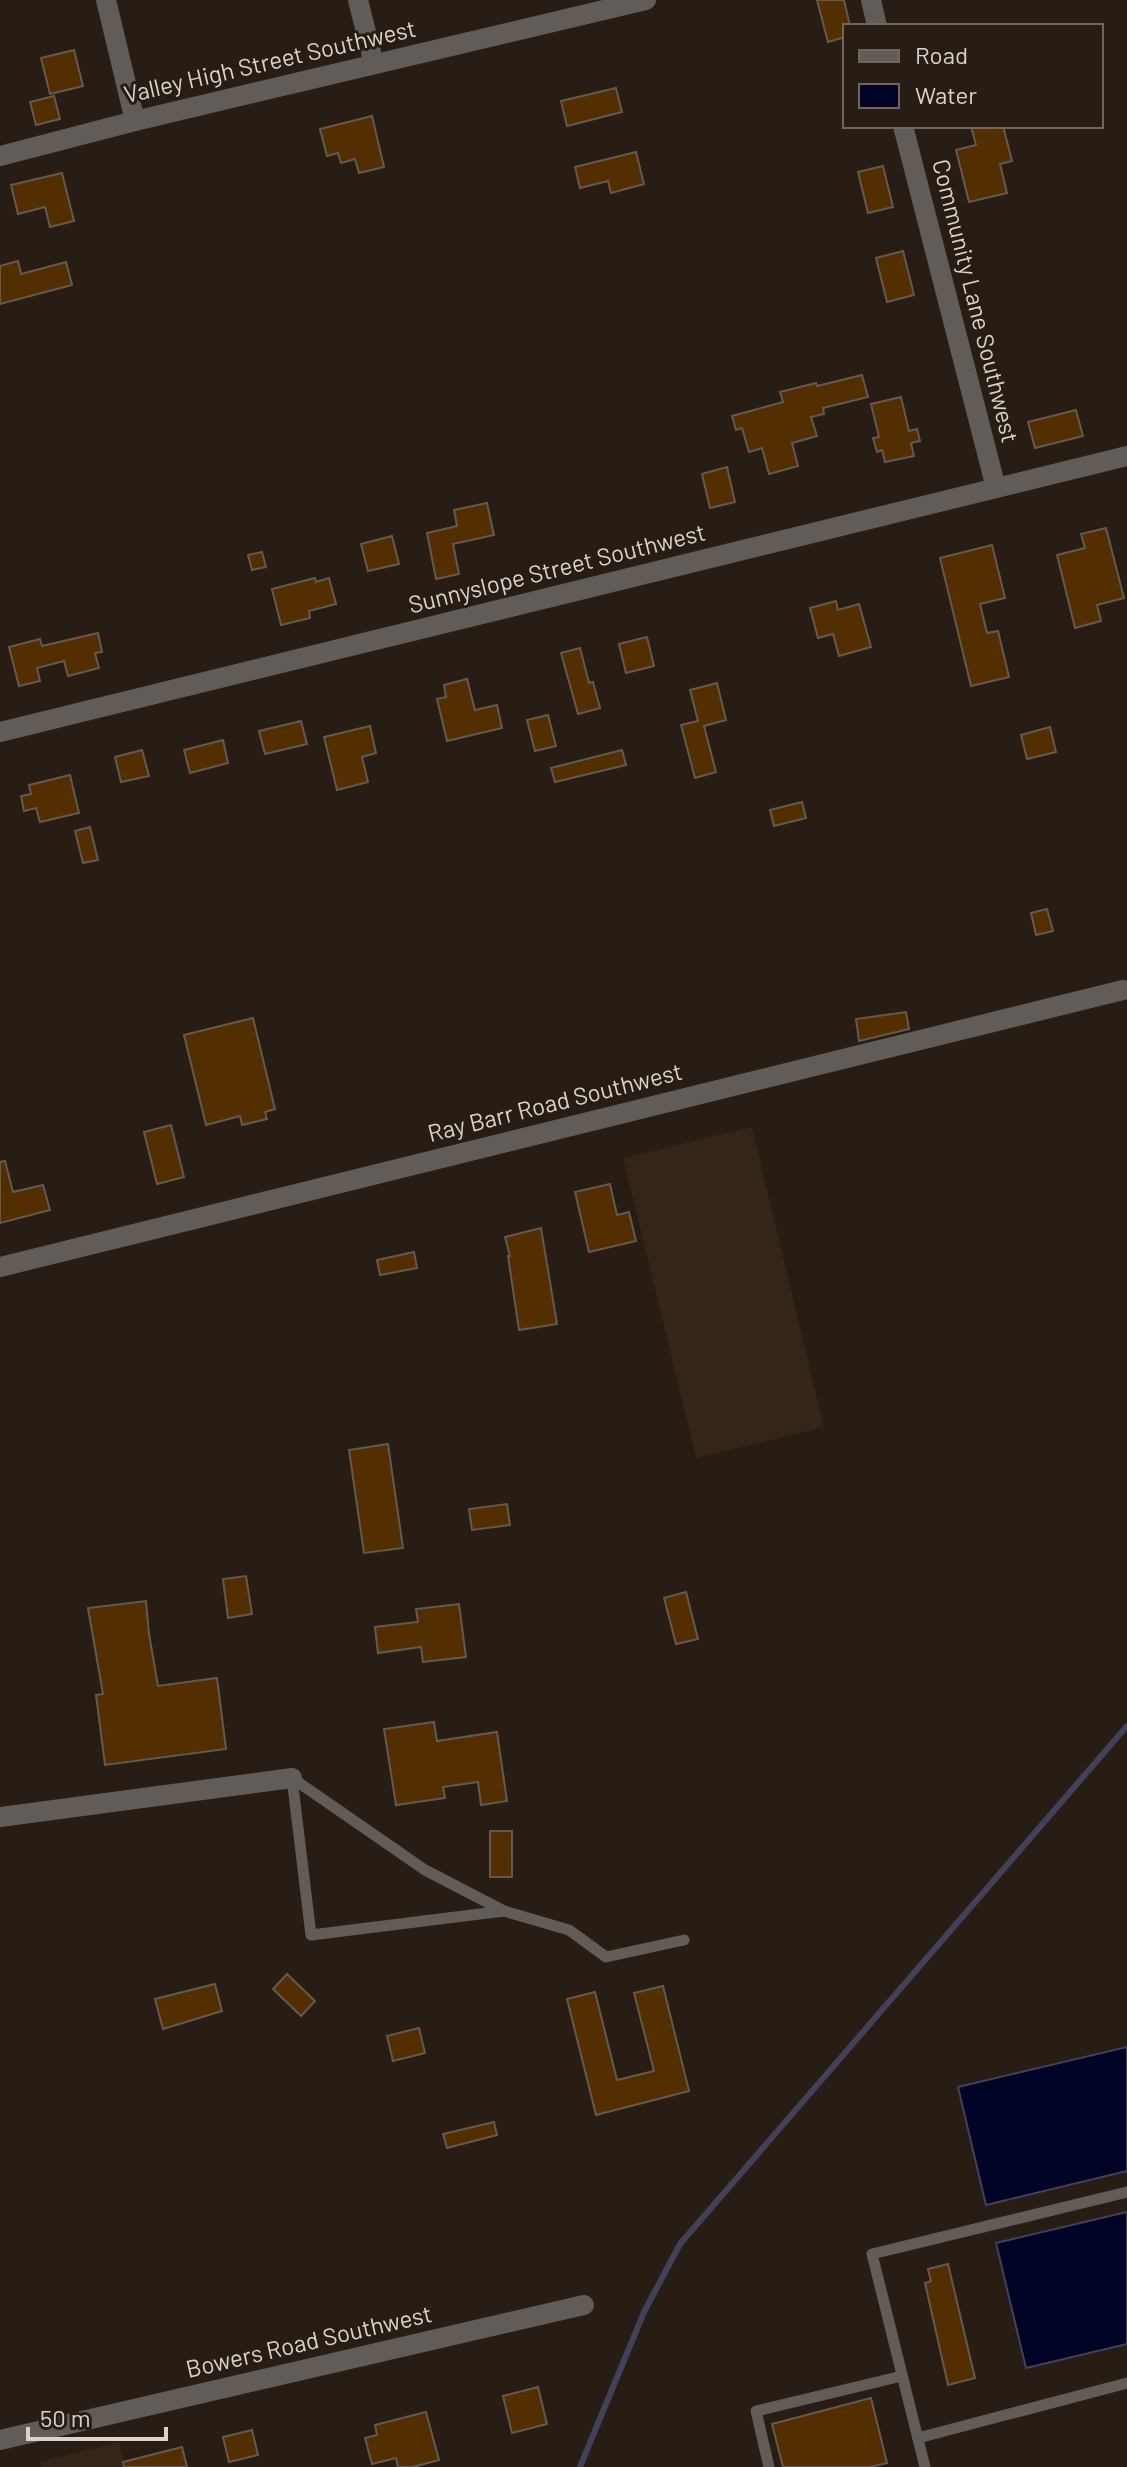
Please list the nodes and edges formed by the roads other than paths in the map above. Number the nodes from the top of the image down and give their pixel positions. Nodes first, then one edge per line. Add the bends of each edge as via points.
1 (106, 0) edge
2 (358, 0) edge
3 (646, 0) edge
4 (871, 0) edge
5 (877, 24) edge
6 (374, 64) junction
7 (135, 121) junction
8 (904, 128) edge
9 (0, 156) edge
10 (1127, 456) edge
11 (996, 488) junction
12 (0, 732) edge
13 (1123, 990) dead end
14 (0, 1267) edge
15 (292, 1778) junction
16 (0, 1817) edge
17 (504, 1911) junction
18 (684, 1940) dead end
19 (1127, 2192) edge
20 (584, 2305) dead end
21 (902, 2376) junction
22 (1127, 2383) edge
23 (918, 2438) junction
24 (0, 2440) edge
25 (769, 2467) edge
26 (925, 2467) edge

1 - 7 street
2 - 6 street
3 - 6 street, Valley High Street Southwest
4 - 5 street
6 - 7 street, Valley High Street Southwest
7 - 9 street, Valley High Street Southwest
8 - 11 street, Community Lane Southwest
10 - 11 street, Sunnyslope Street Southwest
11 - 12 street, Sunnyslope Street Southwest
13 - 14 street, Ray Barr Road Southwest
15 - 16 street
15 - 17 lane via 425,1870
15 - 17 lane via 311,1935
17 - 18 lane via 569,1930 606,1957
19 - 21 lane via 872,2254
20 - 24 street, Bowers Road Southwest
21 - 23 lane
21 - 25 lane via 756,2411
22 - 23 lane
23 - 26 lane

